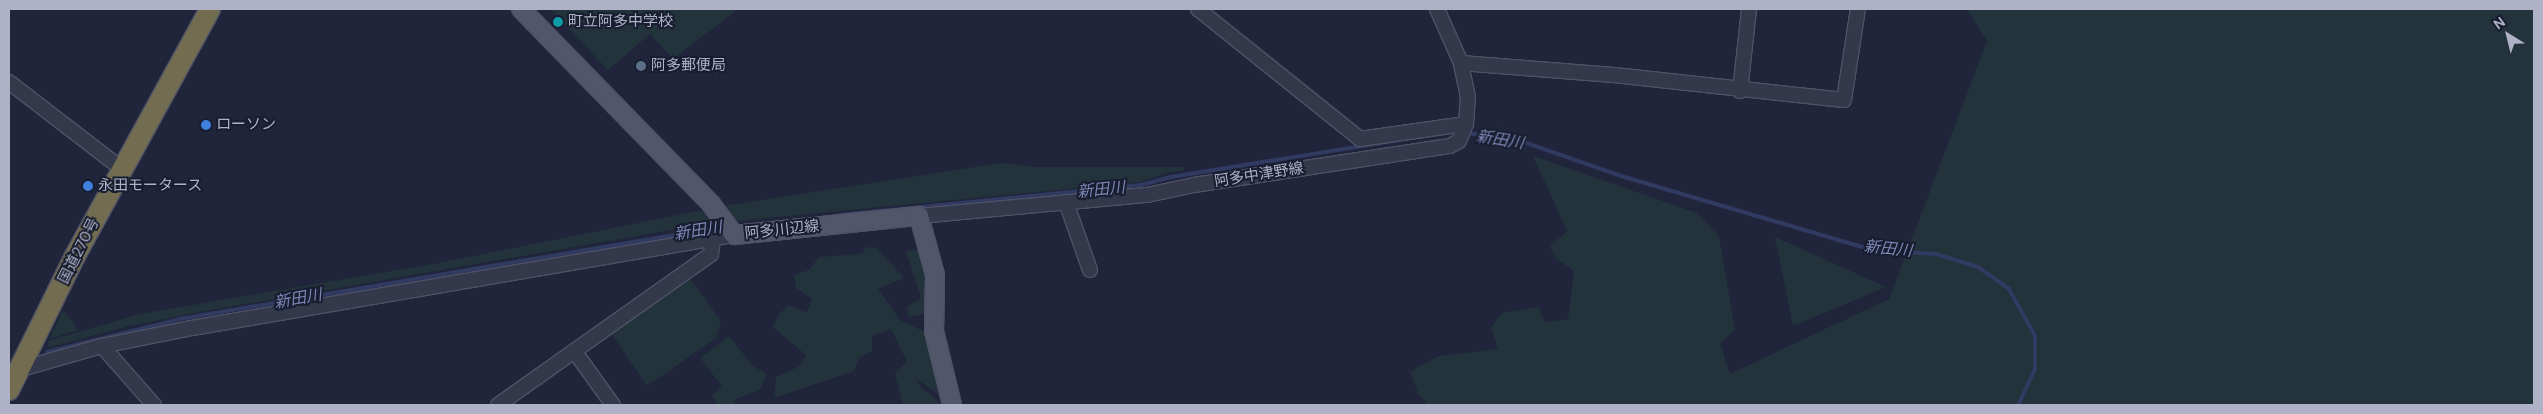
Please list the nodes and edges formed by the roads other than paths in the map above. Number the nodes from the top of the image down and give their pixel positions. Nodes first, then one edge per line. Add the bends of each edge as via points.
1 (210, 9) edge
2 (521, 9) edge
3 (1198, 9) edge
4 (1437, 9) edge
5 (1749, 9) edge
6 (1858, 9) edge
7 (1461, 63) junction
8 (9, 82) edge
9 (1740, 91) junction
10 (1463, 130) junction
11 (122, 170) junction
12 (1066, 202) junction
13 (919, 216) junction
14 (731, 230) junction
15 (713, 239) junction
16 (1090, 270) dead end
17 (102, 346) junction
18 (574, 352) junction
19 (13, 371) edge
20 (9, 390) edge
21 (154, 405) edge
22 (498, 405) edge
23 (613, 405) edge
24 (952, 405) edge

1 - 11 highway, 国道270号
2 - 14 main road, 阿多川辺線
3 - 10 street via 1360,139
4 - 7 street
5 - 9 street
6 - 9 street via 1844,100
7 - 9 street via 1614,75
7 - 10 street via 1468,102
8 - 11 street
10 - 12 street, 阿多中津野線 via 1450,146 1194,184 1147,195
11 - 19 highway, 国道270号
12 - 13 street, 阿多中津野線
12 - 16 street
13 - 14 main road, 阿多川辺線
13 - 24 main road via 935,276 934,331
14 - 15 street
15 - 17 street
15 - 18 street via 711,254
17 - 19 street
17 - 21 street
18 - 22 street
18 - 23 street
19 - 20 highway, 国道270号

